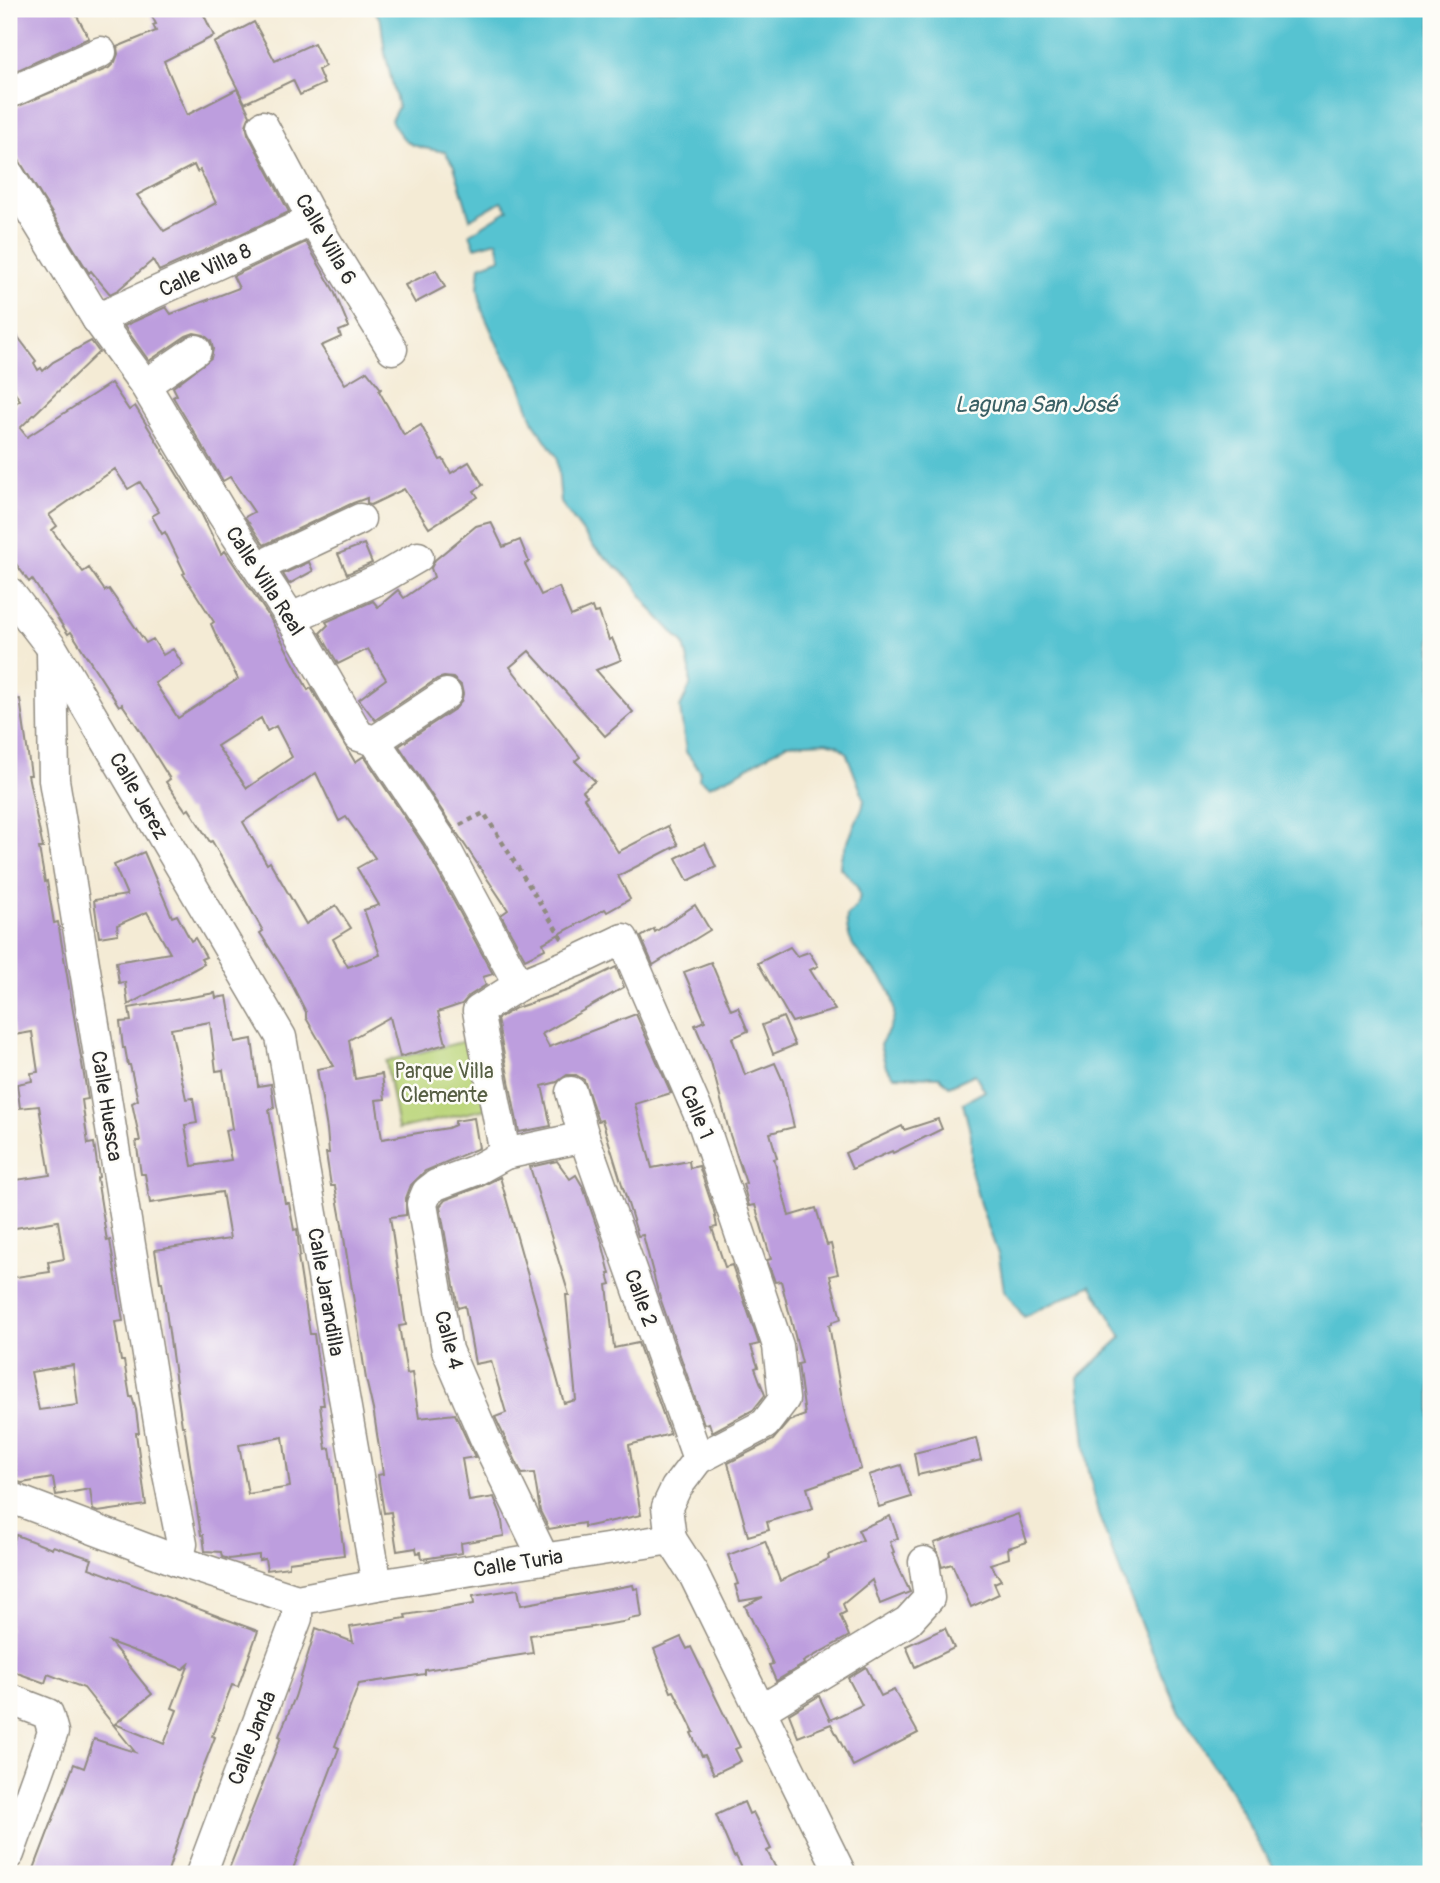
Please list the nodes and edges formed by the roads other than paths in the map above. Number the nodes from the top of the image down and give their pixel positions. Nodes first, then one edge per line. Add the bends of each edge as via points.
1 (101, 52) dead end
2 (9, 93) edge
3 (263, 126) dead end
4 (9, 175) edge
5 (313, 220) junction
6 (97, 319) junction
7 (392, 349) dead end
8 (196, 350) dead end
9 (145, 385) junction
10 (360, 519) dead end
11 (418, 557) dead end
12 (258, 567) junction
13 (9, 592) edge
14 (291, 618) junction
15 (52, 648) junction
16 (446, 694) dead end
17 (375, 741) junction
18 (519, 985) junction
19 (261, 1005) joint
20 (571, 1092) dead end
21 (584, 1138) junction
22 (505, 1154) junction
23 (698, 1460) junction
24 (9, 1497) edge
25 (671, 1539) junction
26 (544, 1559) junction
27 (178, 1560) junction
28 (924, 1562) dead end
29 (377, 1585) junction
30 (297, 1600) junction
31 (9, 1699) edge
32 (760, 1711) junction
33 (9, 1853) edge
34 (201, 1874) edge
35 (841, 1874) edge

1 - 2 street
3 - 5 street, Calle Villa 6
4 - 6 street, Calle Villa Real
5 - 6 street, Calle Villa 8
5 - 7 street, Calle Villa 6
6 - 9 street, Calle Villa Real
8 - 9 street
9 - 12 street, Calle Villa Real
10 - 12 street
11 - 14 street
12 - 14 street, Calle Villa Real
13 - 15 street, Calle Jerez
14 - 17 street, Calle Villa Real via 359,736
15 - 19 street, Calle Jerez
15 - 27 street, Calle Huesca via 54,780 182,1544
16 - 17 street
17 - 18 street, Calle Villa Real via 439,837
18 - 22 street, Calle 1 via 478,1011
18 - 23 street, Calle 1 via 623,939 704,1126 778,1346 784,1399 765,1424
19 - 29 street, Calle Jarandilla via 281,1037
20 - 21 street, Calle 2
21 - 22 street
21 - 23 street, Calle 2
22 - 26 street, Calle 4 via 436,1185 422,1204 447,1350
23 - 25 street, Calle 1 via 667,1507
24 - 27 street, Calle Turia
25 - 26 street, Calle Turia
25 - 32 street via 693,1573
26 - 29 street, Calle Turia
27 - 30 street, Calle Turia
28 - 32 street via 929,1598 908,1621
29 - 30 street, Calle Turia
30 - 34 street, Calle Janda via 297,1618
31 - 33 street via 48,1714 53,1732
32 - 35 street

